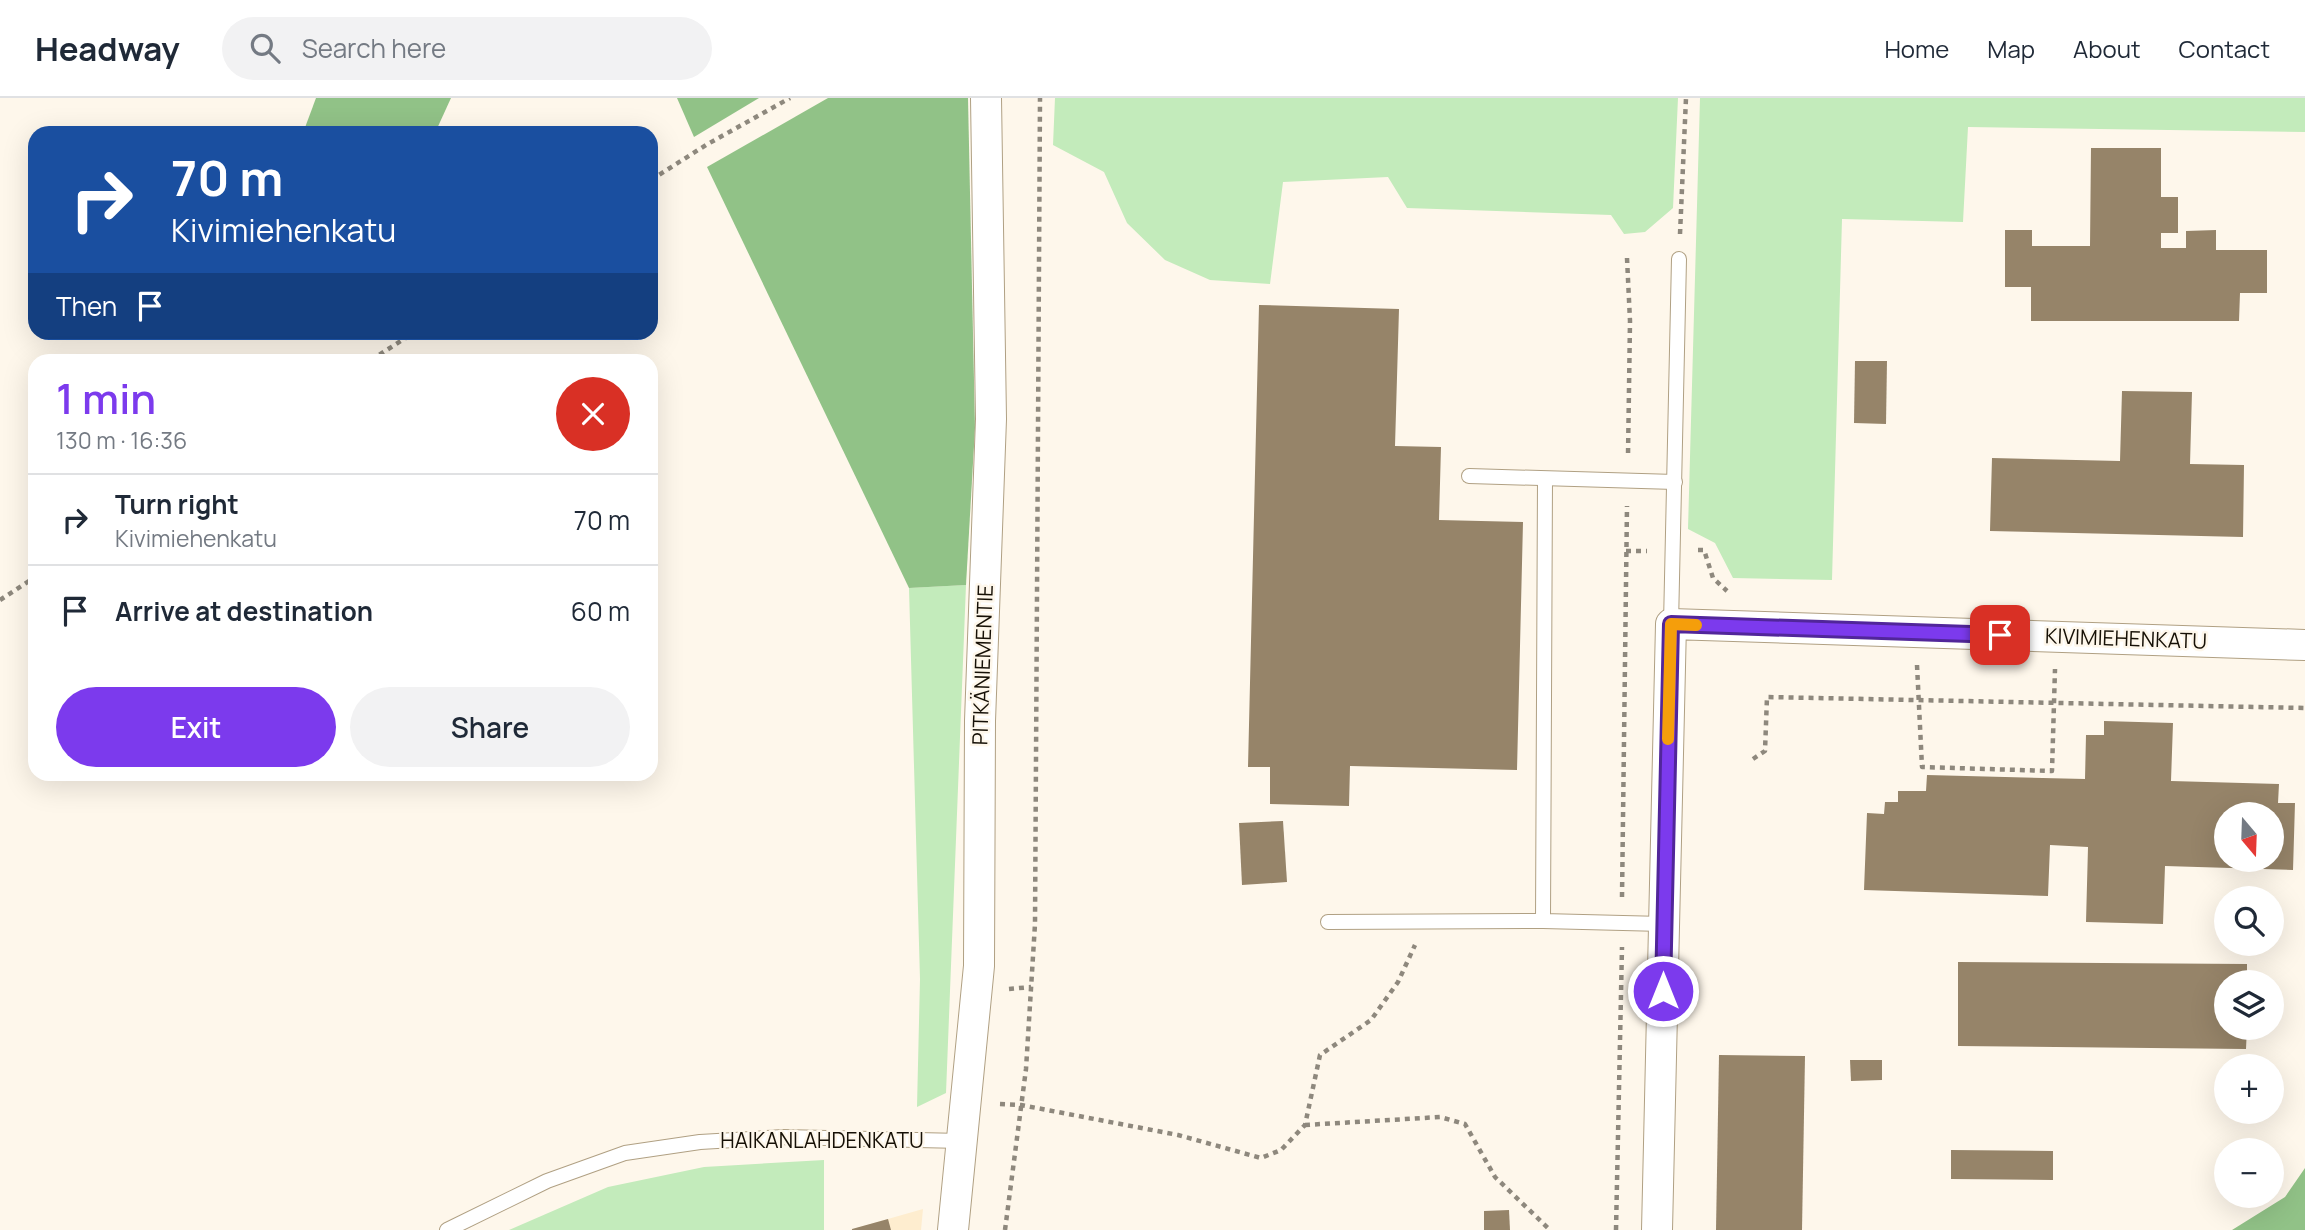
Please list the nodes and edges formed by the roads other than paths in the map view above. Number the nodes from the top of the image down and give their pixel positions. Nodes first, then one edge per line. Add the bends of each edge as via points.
1 (986, 98) edge
2 (1679, 259) road end
3 (1469, 476) dead end
4 (1545, 479) junction
5 (1675, 482) junction
6 (1671, 624) junction
7 (2305, 645) edge
8 (1543, 921) junction
9 (1328, 922) dead end
10 (1663, 924) junction
11 (962, 1142) junction
12 (447, 1230) edge
13 (953, 1230) edge
14 (1657, 1230) edge

1 - 11 street, PITKÄNIEMENTIE via 991,419 980,721 979,965
2 - 5 lane
3 - 4 lane
4 - 5 lane
4 - 8 lane
5 - 6 lane
6 - 7 street, KIVIMIEHENKATU
6 - 10 street
8 - 9 lane
8 - 10 lane
10 - 14 street
11 - 12 lane, HAIKANLAHDENKATU via 783,1137 625,1153 547,1181
11 - 13 street, PITKÄNIEMENTIE

